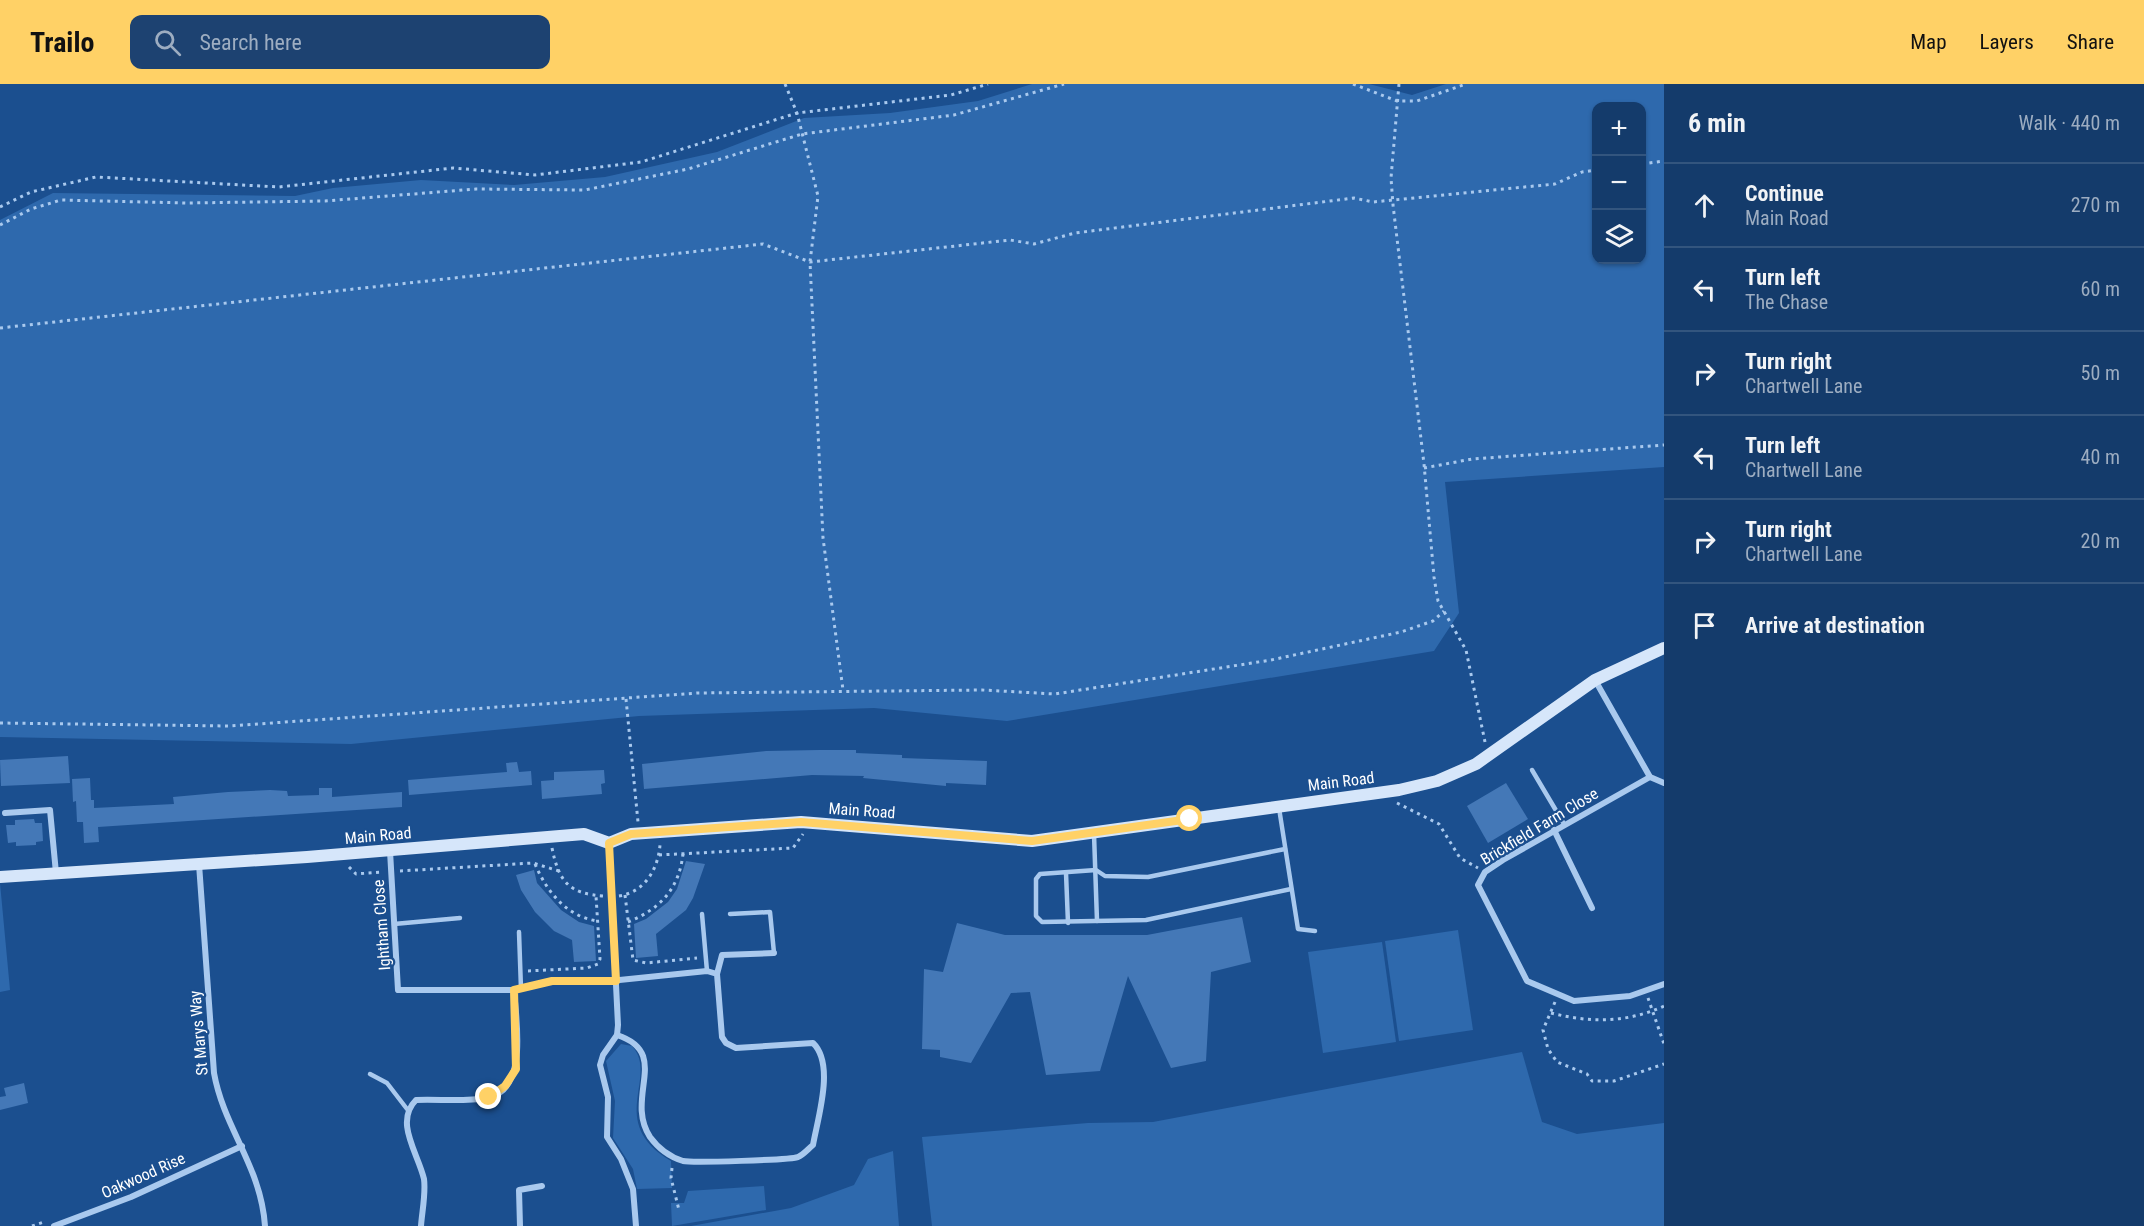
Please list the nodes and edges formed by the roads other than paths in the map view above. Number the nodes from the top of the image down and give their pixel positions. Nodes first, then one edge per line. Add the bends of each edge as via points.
1 (1664, 648) edge
2 (1594, 680) junction
3 (1532, 770) dead end
4 (1650, 777) junction
5 (1664, 783) edge
6 (1279, 806) junction
7 (5, 813) dead end
8 (1564, 824) junction
9 (1554, 830) junction
10 (1094, 833) junction
11 (609, 843) junction
12 (1285, 849) junction
13 (390, 851) junction
14 (199, 864) junction
15 (1096, 870) junction
16 (56, 873) junction
17 (1066, 873) junction
18 (0, 877) edge
19 (1291, 889) junction
20 (1592, 908) dead end
21 (702, 914) dead end
22 (730, 914) dead end
23 (460, 918) dead end
24 (1097, 921) junction
25 (1068, 922) junction
26 (394, 924) junction
27 (1315, 931) dead end
28 (519, 932) dead end
29 (774, 953) joint
30 (707, 971) junction
31 (717, 974) junction
32 (616, 981) junction
33 (1664, 984) edge
34 (518, 989) junction
35 (617, 1035) junction
36 (370, 1074) dead end
37 (407, 1109) junction
38 (242, 1146) junction
39 (542, 1186) dead end
40 (54, 1226) edge
41 (265, 1226) edge
42 (421, 1226) edge
43 (520, 1226) edge
44 (636, 1226) edge

1 - 2 main road, Main Road
2 - 4 street
2 - 6 main road, Main Road via 1488,756 1437,782
3 - 8 lane
4 - 5 street
4 - 8 street, Brickfield Farm Close
6 - 10 main road, Main Road
6 - 12 lane
7 - 16 street via 50,810
8 - 9 street, Brickfield Farm Close
9 - 20 street
9 - 33 street, Brickfield Farm Close via 1485,872 1478,885 1527,981 1574,1000 1595,1001
10 - 11 main road, Main Road via 1032,841 811,823 639,833
10 - 15 lane
11 - 13 main road, Main Road via 584,834
11 - 32 street
12 - 15 lane via 1148,877 1105,876
12 - 19 lane
13 - 14 main road, Main Road
13 - 26 street, Ightham Close
14 - 16 main road, Main Road
14 - 38 street, St Marys Way via 213,1073
15 - 17 lane
15 - 24 lane
16 - 18 main road, Main Road
17 - 25 lane
17 - 25 lane via 1037,876 1036,916 1042,922
19 - 24 lane via 1146,920
19 - 27 lane via 1298,929
21 - 30 lane
22 - 29 lane via 770,912
23 - 26 lane
24 - 25 lane
26 - 34 street, Ightham Close via 398,990
28 - 34 lane
29 - 31 street via 722,955
30 - 31 street
30 - 32 street
31 - 35 street via 722,1037 726,1043 736,1048 813,1043 822,1051 825,1068 813,1146 797,1158 694,1163 672,1156 652,1140 643,1120 642,1049
32 - 34 street via 552,981
32 - 35 street
34 - 37 street via 516,1069 505,1086 489,1097 417,1100
35 - 44 street via 600,1063 609,1101 607,1137 633,1189
36 - 37 lane via 387,1083
37 - 42 street via 406,1122 424,1181
38 - 40 street, Oakwood Rise via 131,1197
38 - 41 street, St Marys Way via 260,1188
39 - 43 street via 519,1190

